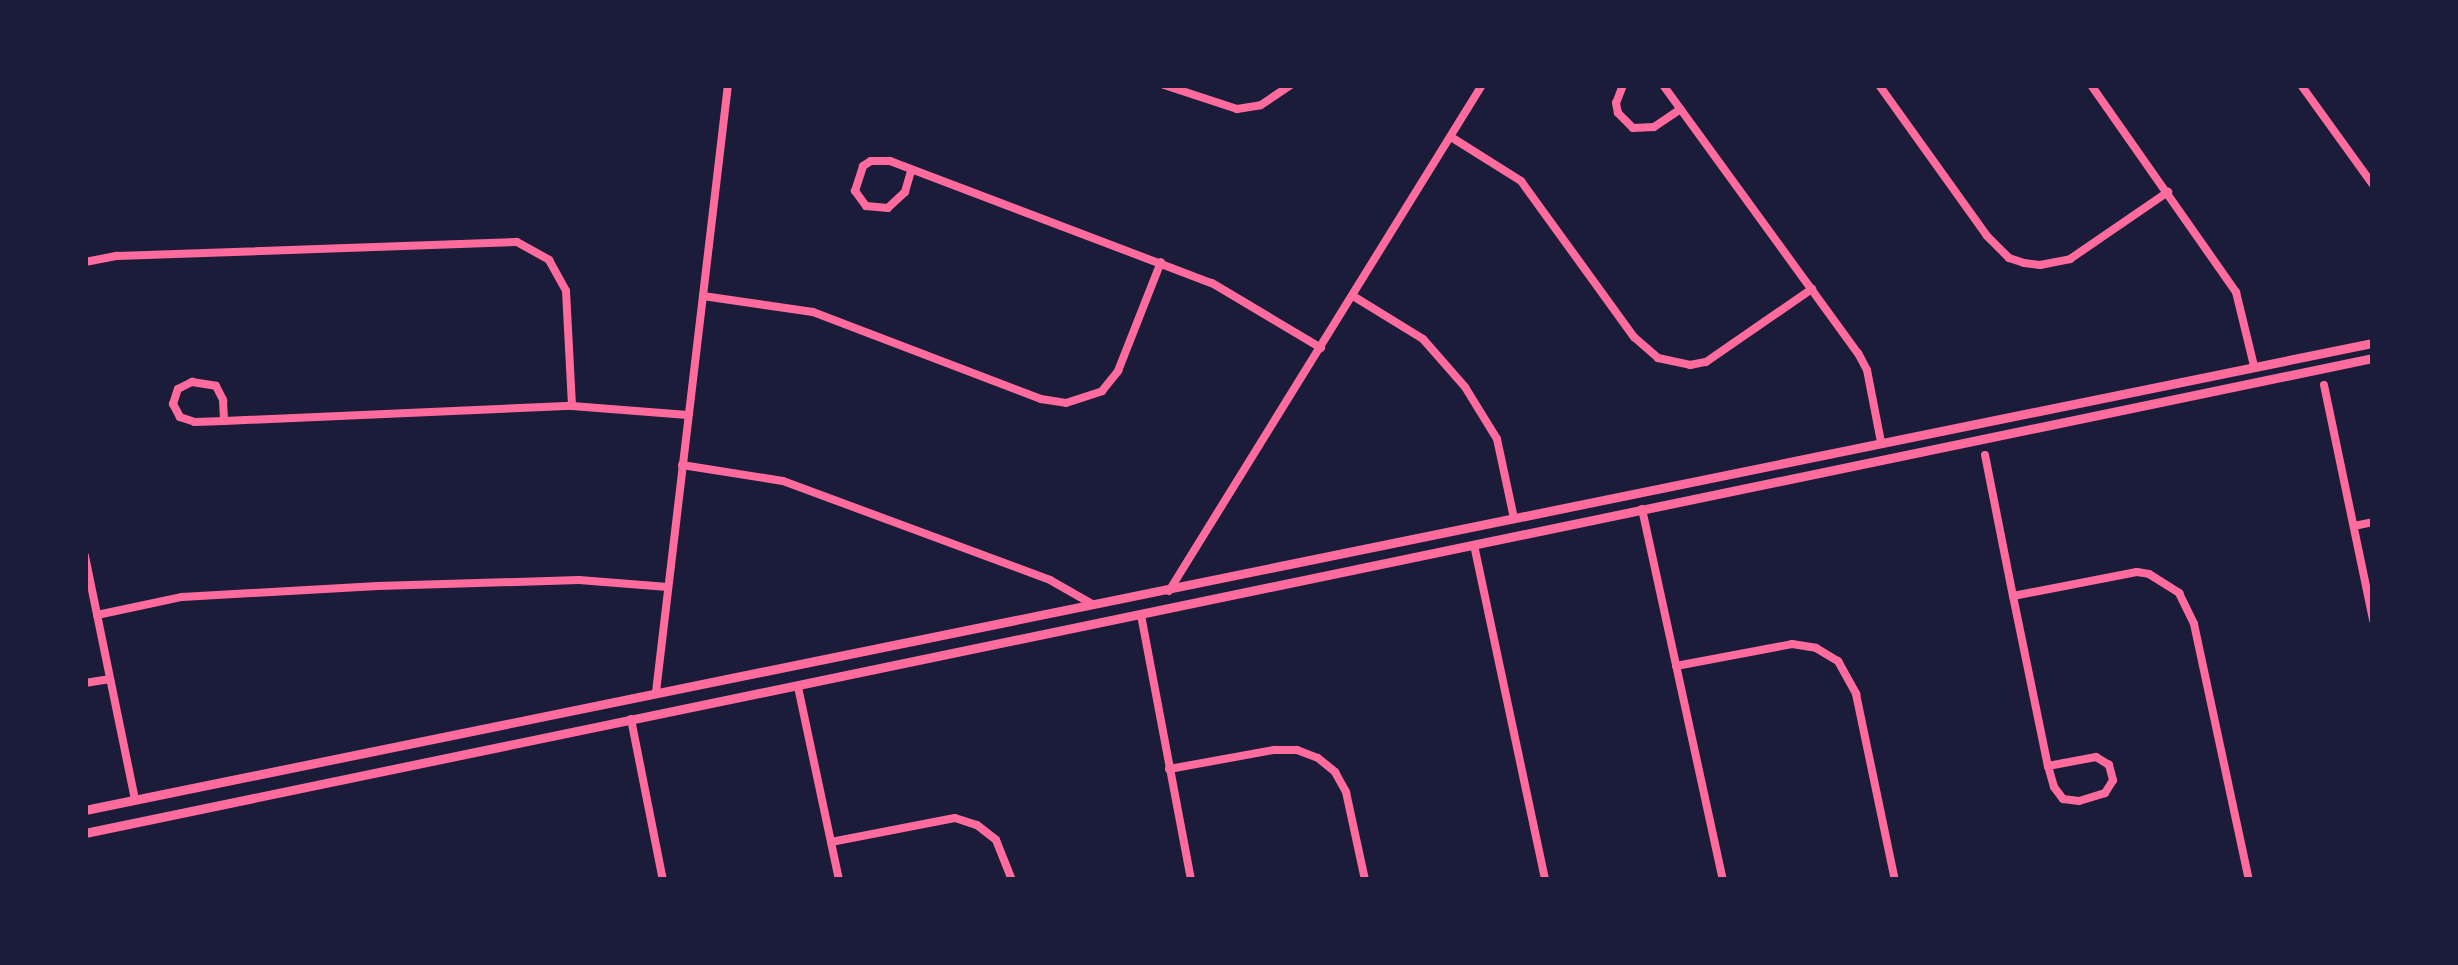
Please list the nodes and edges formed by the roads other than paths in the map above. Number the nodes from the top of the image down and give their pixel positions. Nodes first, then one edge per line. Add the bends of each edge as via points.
1 (728, 85) edge
2 (1164, 85) edge
3 (1290, 85) edge
4 (1482, 85) edge
5 (1623, 85) edge
6 (1663, 85) edge
7 (1878, 85) edge
8 (2090, 85) edge
9 (2302, 85) edge
10 (1681, 109) junction
11 (1451, 137) junction
12 (911, 171) junction
13 (2372, 182) edge
14 (2168, 192) junction
15 (85, 262) edge
16 (1161, 262) junction
17 (1812, 289) junction
18 (703, 296) junction
19 (1353, 296) junction
20 (2373, 343) edge
21 (1321, 348) junction
22 (2373, 358) edge
23 (2254, 366) junction
24 (2324, 385) dead end
25 (572, 406) junction
26 (688, 415) junction
27 (224, 421) junction
28 (1882, 442) junction
29 (1985, 455) dead end
30 (682, 464) junction
31 (1642, 509) junction
32 (1514, 518) junction
33 (2373, 522) edge
34 (2354, 526) junction
35 (1474, 544) junction
36 (85, 556) edge
37 (668, 587) junction
38 (1169, 590) junction
39 (2013, 596) junction
40 (1093, 605) junction
41 (1169, 608) junction
42 (97, 615) junction
43 (1141, 615) junction
44 (2373, 620) edge
45 (1676, 666) junction
46 (109, 679) junction
47 (85, 683) edge
48 (798, 687) junction
49 (656, 692) junction
50 (631, 719) junction
51 (2048, 766) junction
52 (1168, 770) junction
53 (135, 800) junction
54 (85, 810) edge
55 (85, 833) edge
56 (831, 842) junction
57 (664, 880) edge
58 (839, 880) edge
59 (1012, 880) edge
60 (1191, 880) edge
61 (1365, 880) edge
62 (1545, 880) edge
63 (1723, 880) edge
64 (1895, 880) edge
65 (2249, 880) edge

1 - 18 street
2 - 3 street via 1237,108 1272,100
4 - 11 street
5 - 10 street via 1618,114 1633,128 1654,127
6 - 10 street
7 - 14 street via 2009,258 2040,266 2070,259
8 - 14 street
9 - 13 street
10 - 17 street
11 - 17 street via 1521,181 1634,336 1658,358 1706,362
11 - 19 street
12 - 12 street via 905,192 888,208 866,206 855,191 858,173 870,161
12 - 16 street
14 - 23 street via 2236,292
15 - 25 street via 518,242 539,252 562,280
16 - 18 street via 1118,372 1091,398 1066,403 814,312
16 - 21 street via 1212,283
17 - 28 street via 1867,370
18 - 26 street
19 - 21 street
19 - 32 street via 1423,340 1465,387 1497,439
20 - 23 street
21 - 38 street
22 - 31 street
23 - 28 street
24 - 34 street
25 - 26 street
25 - 27 street
26 - 30 street
27 - 27 street via 216,386 201,381 178,389 173,404 180,418
28 - 32 street
29 - 39 street
30 - 37 street
30 - 40 street via 783,481 1050,580
31 - 35 street
31 - 45 street
32 - 38 street
33 - 34 street
34 - 44 street
35 - 41 street
35 - 62 street
36 - 42 street
37 - 42 street via 579,580 378,586 182,597
37 - 49 street
38 - 40 street
38 - 41 street
39 - 51 street
39 - 65 street via 2137,572 2178,594 2194,624
40 - 49 street
41 - 43 street
42 - 46 street
43 - 48 street
43 - 52 street
45 - 63 street
45 - 64 street via 1792,644 1838,661 1856,694
46 - 47 street
46 - 53 street
48 - 50 street
48 - 56 street
49 - 53 street
50 - 55 street
50 - 57 street
51 - 51 street via 2058,794 2071,802 2105,793 2113,780 2109,765 2096,757
52 - 60 street
52 - 61 street via 1274,750 1318,758 1346,792
53 - 54 street
56 - 58 street
56 - 59 street via 955,818 996,840

